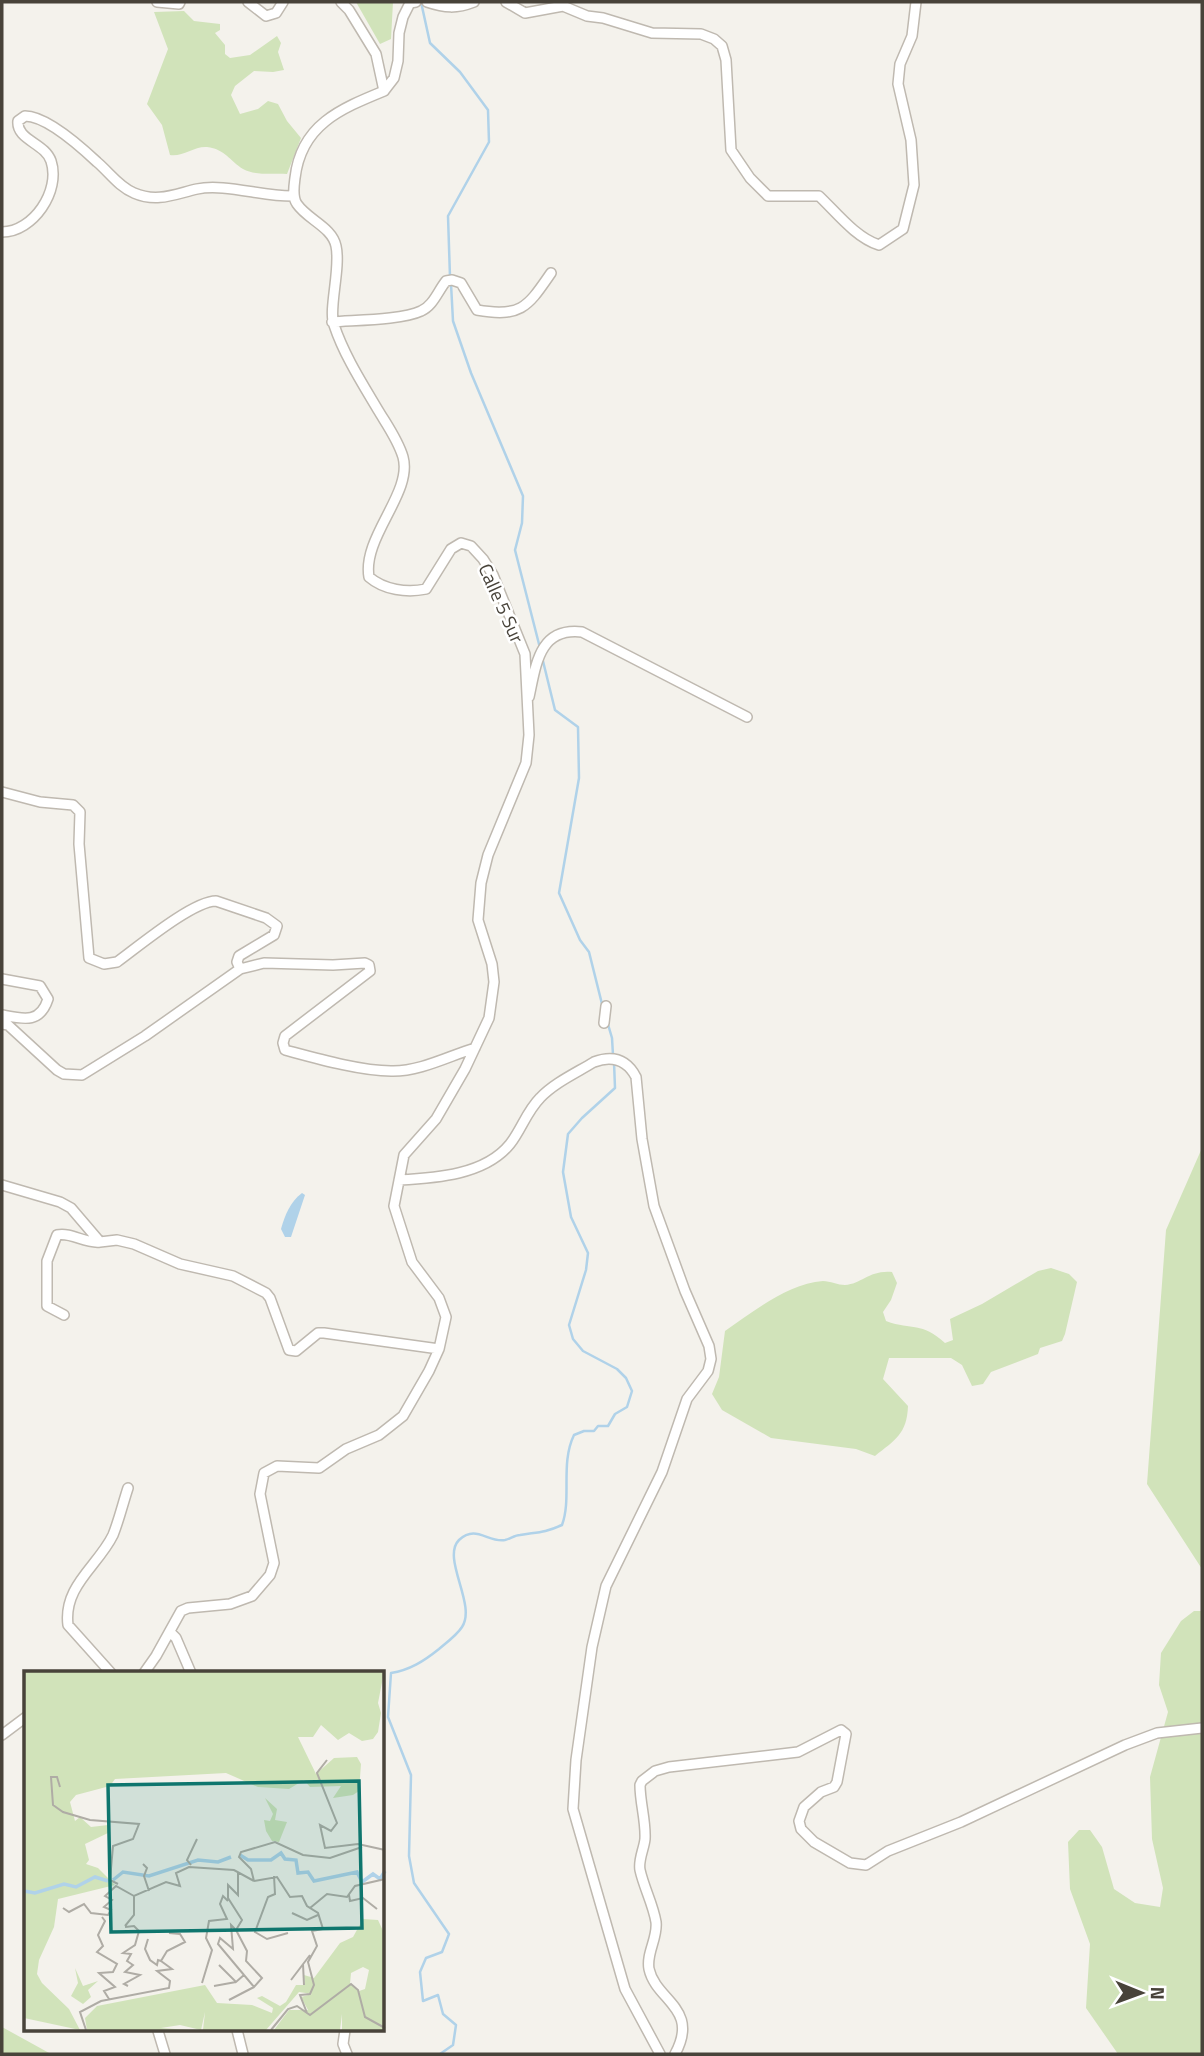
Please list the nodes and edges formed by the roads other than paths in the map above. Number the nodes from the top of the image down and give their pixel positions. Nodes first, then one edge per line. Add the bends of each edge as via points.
1 (157, 2) edge
2 (180, 2) edge
3 (248, 2) edge
4 (282, 2) edge
5 (341, 2) edge
6 (416, 2) edge
7 (427, 2) edge
8 (474, 2) edge
9 (506, 2) edge
10 (916, 2) edge
11 (384, 92) junction
12 (294, 196) junction
13 (2, 232) edge
14 (551, 273) dead end
15 (332, 322) junction
16 (528, 701) junction
17 (747, 717) dead end
18 (2, 792) edge
19 (240, 969) junction
20 (2, 979) edge
21 (606, 1006) dead end
22 (2, 1015) edge
23 (604, 1023) dead end
24 (2, 1024) edge
25 (475, 1048) junction
26 (399, 1180) junction
27 (2, 1185) edge
28 (100, 1242) junction
29 (64, 1315) dead end
30 (439, 1349) junction
31 (128, 1488) dead end
32 (170, 1632) junction
33 (109, 1671) edge
34 (145, 1671) edge
35 (190, 1671) edge
36 (24, 1718) edge
37 (1202, 1728) edge
38 (2, 1735) edge
39 (238, 2032) edge
40 (345, 2032) edge
41 (159, 2038) edge
42 (165, 2054) edge
43 (243, 2054) edge
44 (347, 2054) edge
45 (660, 2054) edge
46 (676, 2054) edge

1 - 2 street
3 - 4 street via 266,16 276,13
5 - 11 street via 376,54
6 - 11 street via 410,3 403,17 394,78
7 - 8 street via 444,8
9 - 10 street via 526,13 563,6 652,33 701,34 714,39 726,60 731,150 750,178 768,196 819,196 879,245 903,229 914,185 911,140 898,84 900,64 912,37
11 - 12 street via 335,113 319,126 296,167
12 - 13 street via 207,188 158,199 135,194 58,130 39,118 25,116 18,127 49,156 50,184 43,208 18,230
12 - 15 street via 334,238
14 - 15 street via 530,303 519,310 477,310 461,282 449,281 422,311
15 - 16 street, Calle 5 Sur via 403,459 404,476 376,535 367,566 369,577 409,592 426,589 451,549 461,543 471,545 493,575 525,654
16 - 17 street via 544,645 562,633 582,632
16 - 25 street, Calle 5 Sur via 526,763 481,883 478,920 494,982 489,1017
18 - 19 street via 73,805 80,812 89,958 104,964 117,961 191,909 216,901 277,926 274,935 239,956
19 - 24 street via 82,1075 60,1072
19 - 25 street via 264,963 369,965 367,974 285,1036 285,1050 393,1072
20 - 22 street via 40,986 48,999 37,1017 29,1020
21 - 23 street
25 - 26 street, Calle 5 Sur via 436,1119 404,1155
26 - 30 street, Calle 5 Sur via 394,1206 406,1246 445,1313
26 - 45 street via 438,1178 499,1156 536,1101 594,1062 614,1058 636,1077 654,1206 711,1359 708,1371 687,1399 662,1472 606,1586 592,1647 573,1809 625,1989
27 - 28 street via 71,1208
28 - 29 street via 57,1236 47,1261 46,1304
28 - 30 street via 134,1244 180,1264 233,1276 266,1293 292,1351 318,1333
30 - 32 street, Calle 5 Sur via 403,1416 379,1436 346,1449 318,1468 277,1466 264,1473 260,1494 274,1563 271,1575 252,1596 181,1611
31 - 33 street via 112,1537 77,1583 68,1611 68,1625
32 - 34 street
32 - 35 street
36 - 38 street
37 - 46 street via 1157,1733 1125,1745 860,1866 814,1842 799,1821 804,1807 837,1782 844,1731 798,1752 655,1771 640,1785 645,1839 639,1866 656,1921 649,1970 681,2017 682,2039
39 - 43 street
40 - 44 street
41 - 42 street

